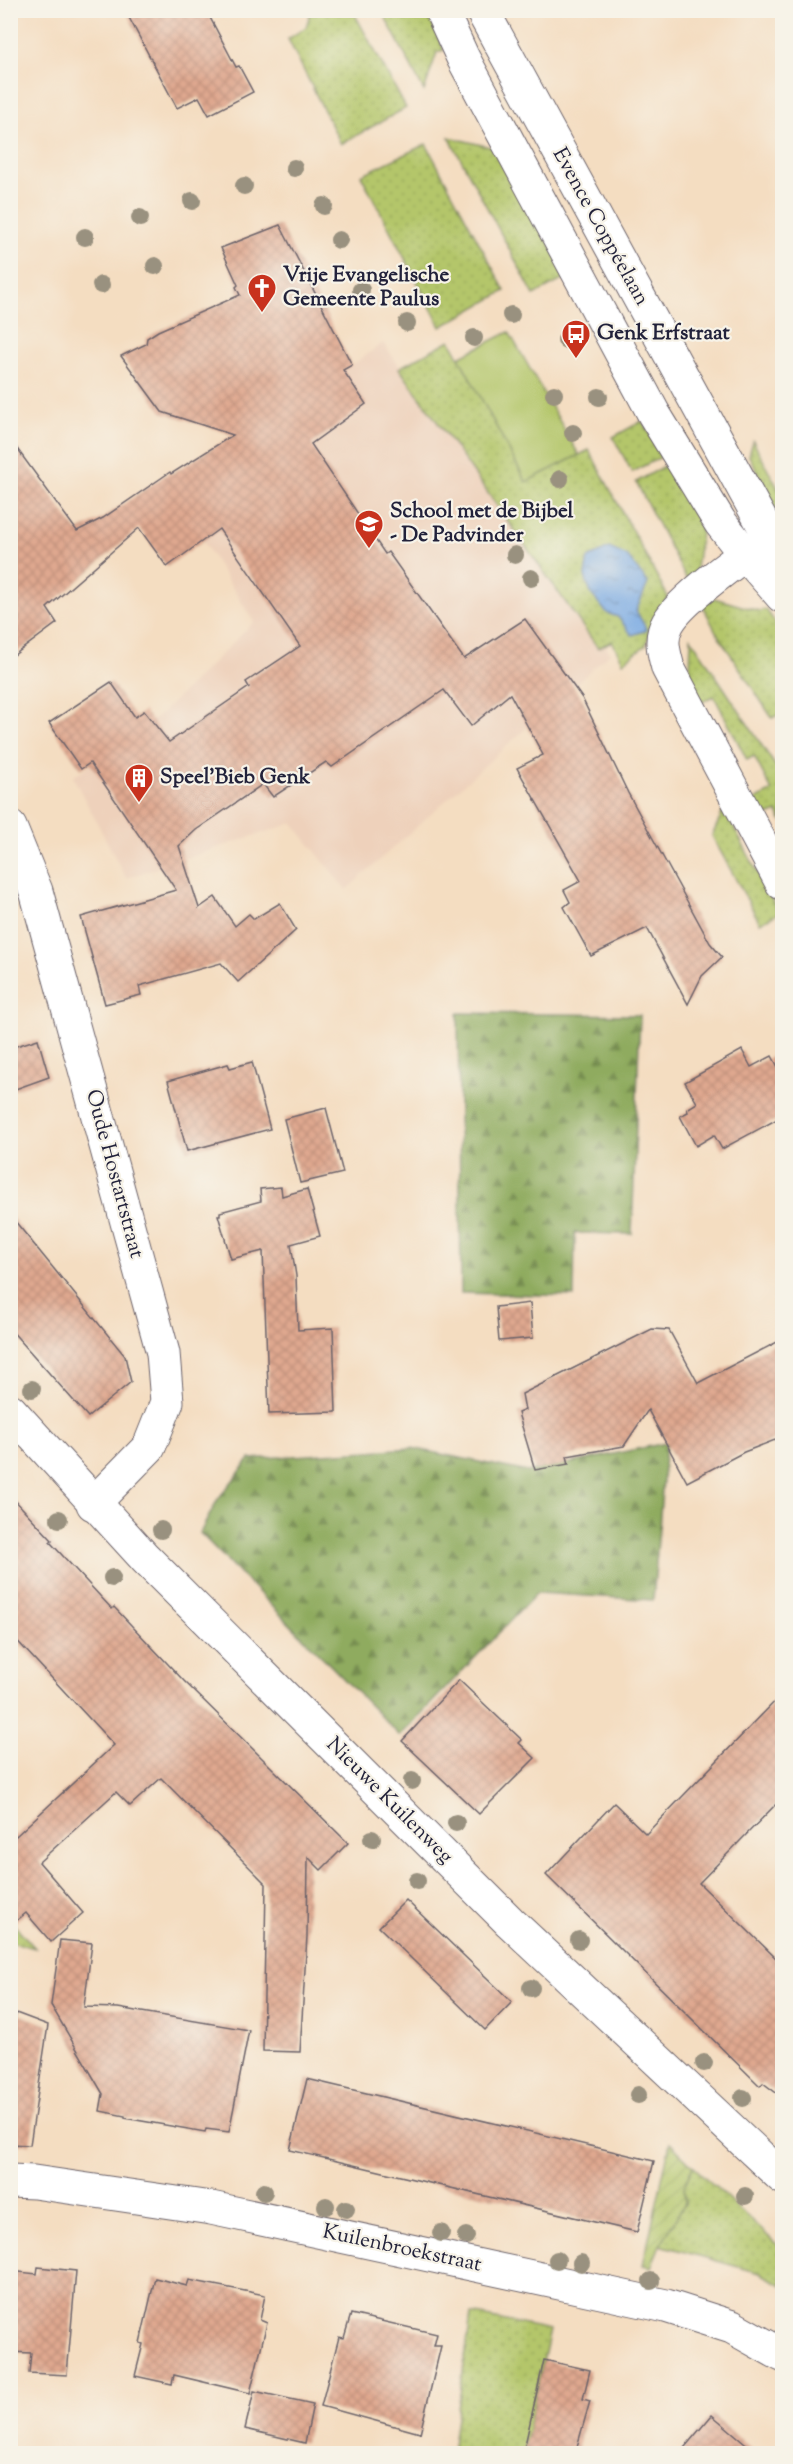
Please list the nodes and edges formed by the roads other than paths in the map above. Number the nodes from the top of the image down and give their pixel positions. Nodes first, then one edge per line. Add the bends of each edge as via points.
1 (441, 10) edge
2 (482, 10) edge
3 (757, 546) junction
4 (783, 572) edge
5 (783, 596) edge
6 (10, 827) edge
7 (783, 883) edge
8 (10, 1410) edge
9 (93, 1504) junction
10 (783, 2177) edge
11 (10, 2181) edge
12 (783, 2355) edge

1 - 3 street via 654,414 720,522
2 - 3 street, Evence Coppéelaan
3 - 4 street, Evence Coppéelaan
3 - 5 street
3 - 7 street via 686,602 668,623 662,645 668,668
6 - 9 street, Oude Hostartstraat via 36,891 163,1353 167,1402 148,1447
8 - 9 street, Nieuwe Kuilenweg
9 - 10 street, Nieuwe Kuilenweg via 510,1922
11 - 12 street, Kuilenbroekstraat via 211,2208 666,2306 732,2327

